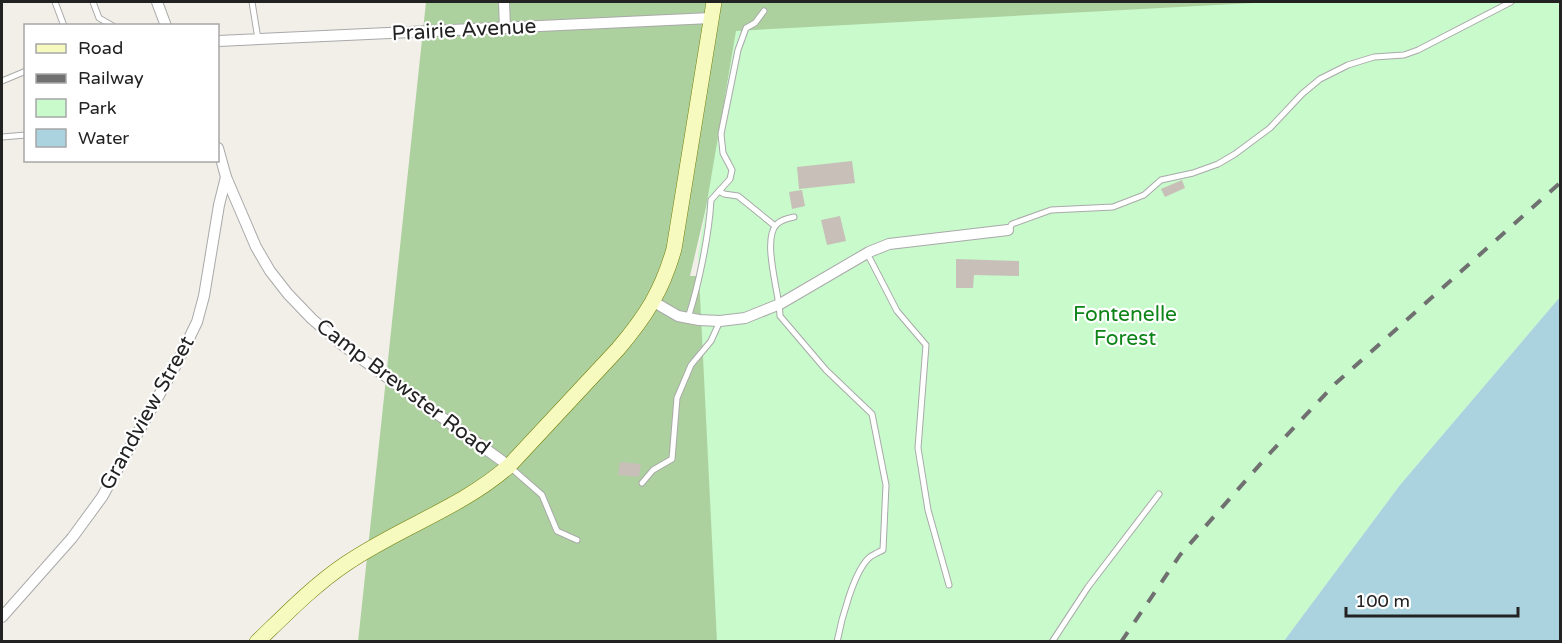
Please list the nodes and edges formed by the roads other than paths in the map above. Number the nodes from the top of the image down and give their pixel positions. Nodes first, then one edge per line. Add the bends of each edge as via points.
1 (55, 2) edge
2 (93, 2) edge
3 (157, 2) edge
4 (252, 2) edge
5 (504, 2) edge
6 (714, 2) edge
7 (1511, 2) edge
8 (764, 11) dead end
9 (711, 18) junction
10 (63, 24) edge
11 (110, 24) edge
12 (164, 24) edge
13 (505, 28) junction
14 (258, 39) junction
15 (219, 41) edge
16 (24, 72) edge
17 (2, 81) edge
18 (24, 135) edge
19 (2, 137) edge
20 (219, 152) edge
21 (226, 177) junction
22 (719, 191) junction
23 (794, 217) dead end
24 (775, 226) junction
25 (1008, 230) joint
26 (867, 253) junction
27 (654, 302) junction
28 (780, 304) junction
29 (688, 318) junction
30 (720, 321) junction
31 (509, 466) junction
32 (642, 483) dead end
33 (1159, 494) dead end
34 (577, 540) dead end
35 (949, 585) dead end
36 (2, 617) edge
37 (257, 642) edge
38 (837, 642) edge
39 (1052, 642) edge

1 - 10 lane
2 - 11 lane via 99,18
3 - 12 street
4 - 14 lane
5 - 13 street
6 - 9 main road
7 - 25 lane via 1404,56 1374,57 1320,79 1270,128 1218,164 1161,180 1144,195 1113,207 1051,210 1012,224
8 - 22 lane via 746,28 738,50 721,134 723,153 732,170 730,179
9 - 13 street, Prairie Avenue
9 - 27 main road via 674,249
13 - 14 street, Prairie Avenue
14 - 15 street, Prairie Avenue
16 - 17 lane
18 - 19 lane
20 - 21 street, Camp Brewster Road
21 - 31 street, Camp Brewster Road via 270,271 312,319
21 - 36 street, Grandview Street via 204,296 197,322 177,363 102,497 72,538
22 - 24 lane via 738,196
22 - 29 lane via 711,200 710,224
23 - 24 lane
24 - 28 lane via 771,255
25 - 26 street via 888,244
26 - 28 street
26 - 35 lane via 897,310 926,345 918,448 928,510
27 - 29 street
27 - 31 main road via 618,350
28 - 30 street via 745,318
28 - 38 lane via 780,316 826,370 872,414 886,485 883,550 868,558 855,582
29 - 30 street
30 - 32 lane via 711,341 691,365 677,398 672,459 652,470
31 - 34 lane via 542,495 557,531
31 - 37 main road via 465,498 349,562 316,586
33 - 39 lane via 1088,587

